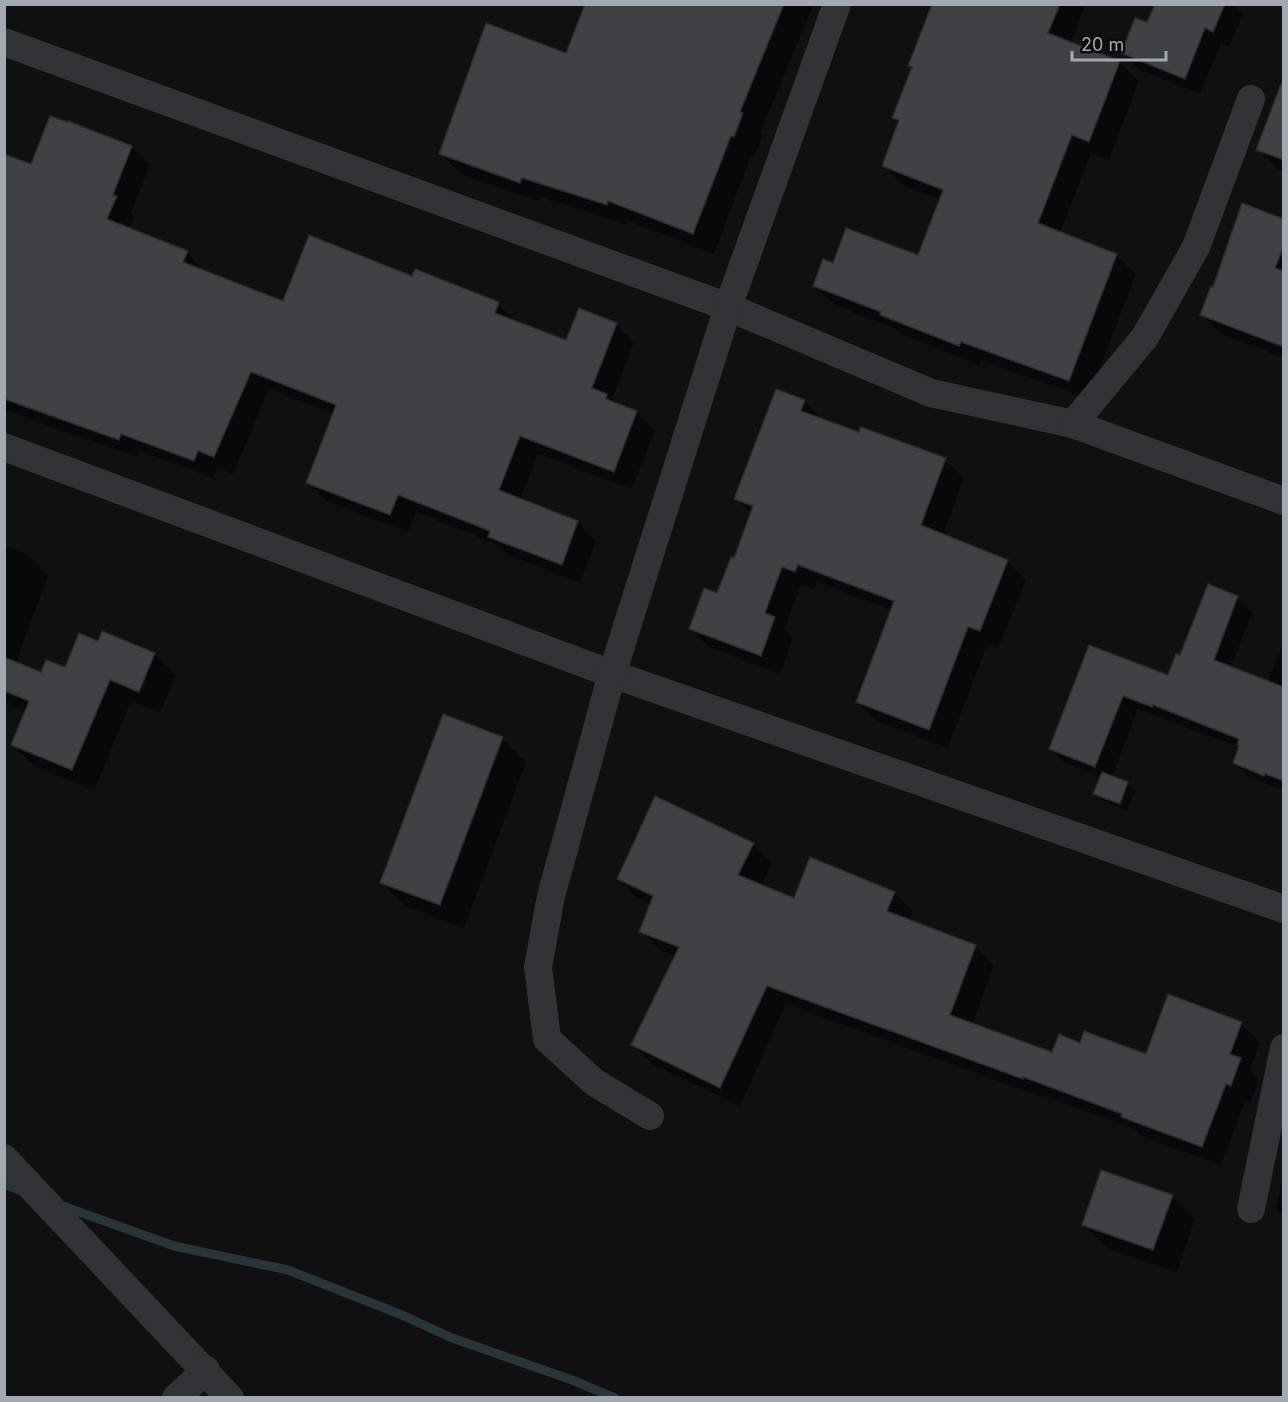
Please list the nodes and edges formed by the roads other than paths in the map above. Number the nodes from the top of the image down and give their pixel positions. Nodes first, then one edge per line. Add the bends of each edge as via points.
1 (837, 4) edge
2 (4, 42) edge
3 (1251, 99) dead end
4 (728, 308) junction
5 (1073, 424) junction
6 (4, 447) edge
7 (1284, 501) edge
8 (612, 674) junction
9 (1284, 909) edge
10 (1284, 1048) edge
11 (650, 1116) dead end
12 (4, 1158) edge
13 (1251, 1209) dead end
14 (206, 1370) junction
15 (176, 1398) edge
16 (230, 1398) edge

1 - 4 street
2 - 4 street
3 - 5 street via 1196,247 1145,337
4 - 5 street via 931,393
4 - 8 street
5 - 7 street
6 - 8 street
8 - 9 street
8 - 11 street via 550,896 538,967 547,1039 594,1082
10 - 13 street
12 - 14 street
14 - 15 street
14 - 16 street

